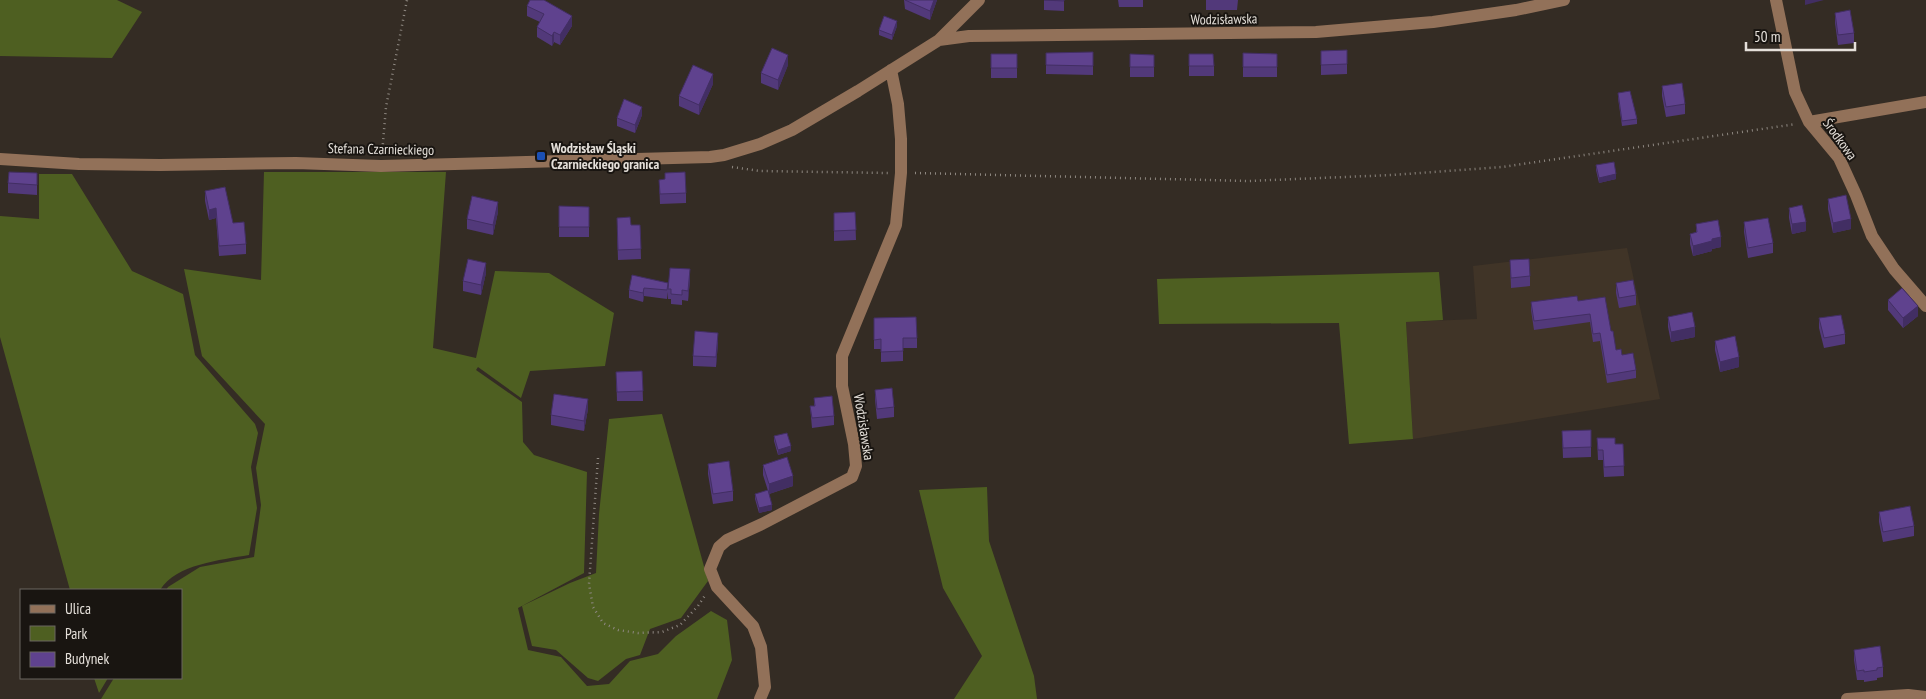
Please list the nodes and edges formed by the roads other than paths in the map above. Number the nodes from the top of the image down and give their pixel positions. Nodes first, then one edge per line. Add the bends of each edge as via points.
1 (979, 0) edge
2 (1564, 0) edge
3 (1776, 0) edge
4 (939, 40) junction
5 (891, 70) junction
6 (1926, 102) edge
7 (1809, 122) junction
8 (760, 144) joint
9 (0, 159) edge
10 (1926, 306) edge
11 (1926, 697) edge
12 (760, 699) edge
13 (1847, 699) edge

1 - 4 street
2 - 4 street, Wodzisławska via 1433,22 1316,32 969,36
3 - 7 street, Środkowa via 1795,92
4 - 5 street, Wodzisławska
5 - 8 street, Wodzisławska via 818,116
5 - 12 street, Wodzisławska via 901,139 896,225 842,356 842,386 856,466 852,477 727,540 719,547 710,569 717,588 753,626 762,647 764,687
6 - 7 street
7 - 10 street, Środkowa via 1839,158 1872,236 1894,269
8 - 9 street, Stefana Czarnieckiego via 710,157 381,166 79,164
11 - 13 street

